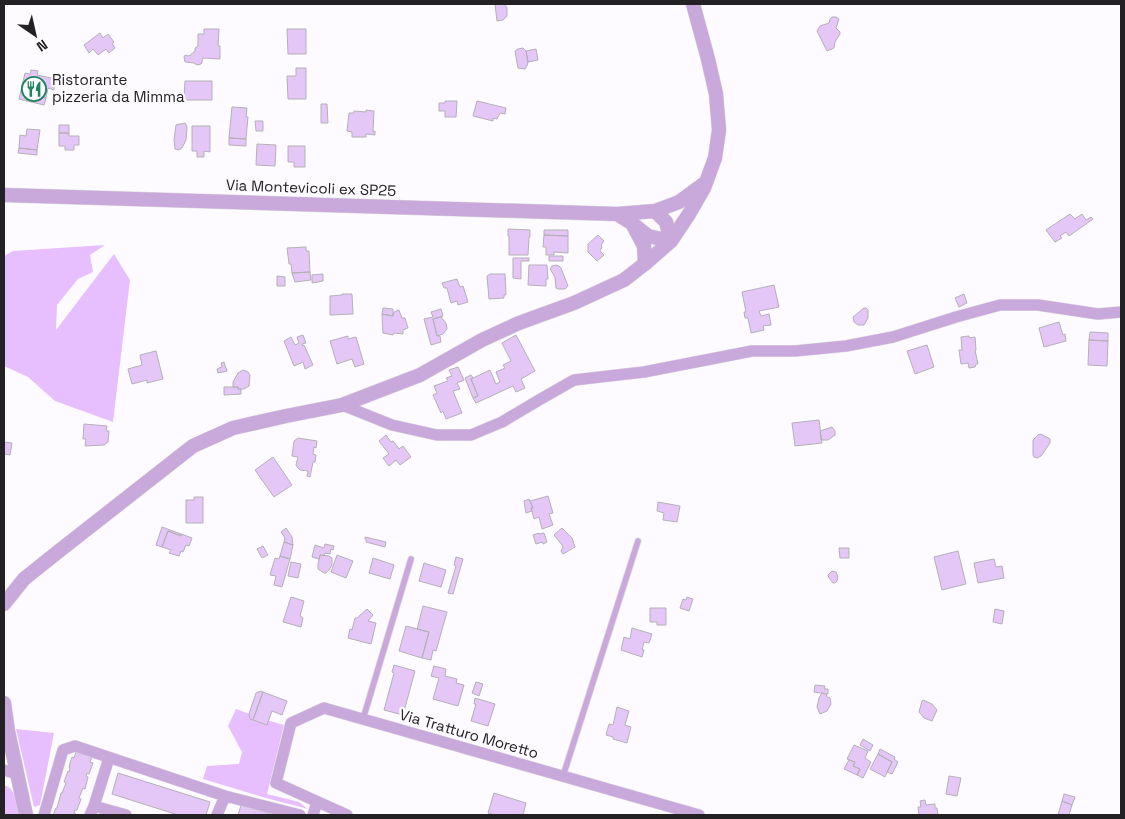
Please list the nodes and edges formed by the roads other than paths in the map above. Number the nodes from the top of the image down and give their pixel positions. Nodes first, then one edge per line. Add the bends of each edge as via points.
1 (693, 4) edge
2 (706, 183) junction
3 (4, 195) edge
4 (655, 211) junction
5 (616, 214) junction
6 (633, 224) junction
7 (671, 240) junction
8 (645, 264) junction
9 (1121, 312) edge
10 (342, 405) junction
11 (638, 541) dead end
12 (411, 559) dead end
13 (4, 604) edge
14 (4, 703) edge
15 (363, 719) junction
16 (109, 758) junction
17 (10, 772) edge
18 (563, 776) junction
19 (225, 796) junction
20 (317, 802) junction
21 (92, 811) edge
22 (26, 815) edge
23 (44, 815) edge
24 (126, 815) edge
25 (218, 815) edge
26 (300, 815) edge
27 (313, 815) edge
28 (347, 815) edge
29 (699, 815) edge

1 - 2 street via 716,94 719,130 715,158
2 - 4 street, Via Montevicoli ex SP25 via 679,202
2 - 7 street via 690,214
3 - 5 street, Via Montevicoli ex SP25
4 - 5 street, Via Montevicoli ex SP25
4 - 7 street via 666,222
5 - 6 street
6 - 7 street via 648,236
6 - 8 street via 644,246
7 - 8 street
8 - 10 street via 624,280 482,340 420,374
9 - 10 street via 1098,314 1000,305 892,337 846,346 752,351 644,372 574,380 502,422 471,435 437,435 392,425
10 - 13 street via 233,428 193,446 24,579
11 - 18 lane
12 - 15 lane
14 - 17 street
15 - 18 street, Via Tratturo Moretto
15 - 20 street, Via Tratturo Moretto via 324,708 291,723 276,783
16 - 19 street
16 - 21 street
16 - 23 street via 75,746 63,750
17 - 22 street
18 - 29 street, Via Tratturo Moretto
19 - 25 street
19 - 26 street
20 - 27 street
20 - 28 street
21 - 24 street

